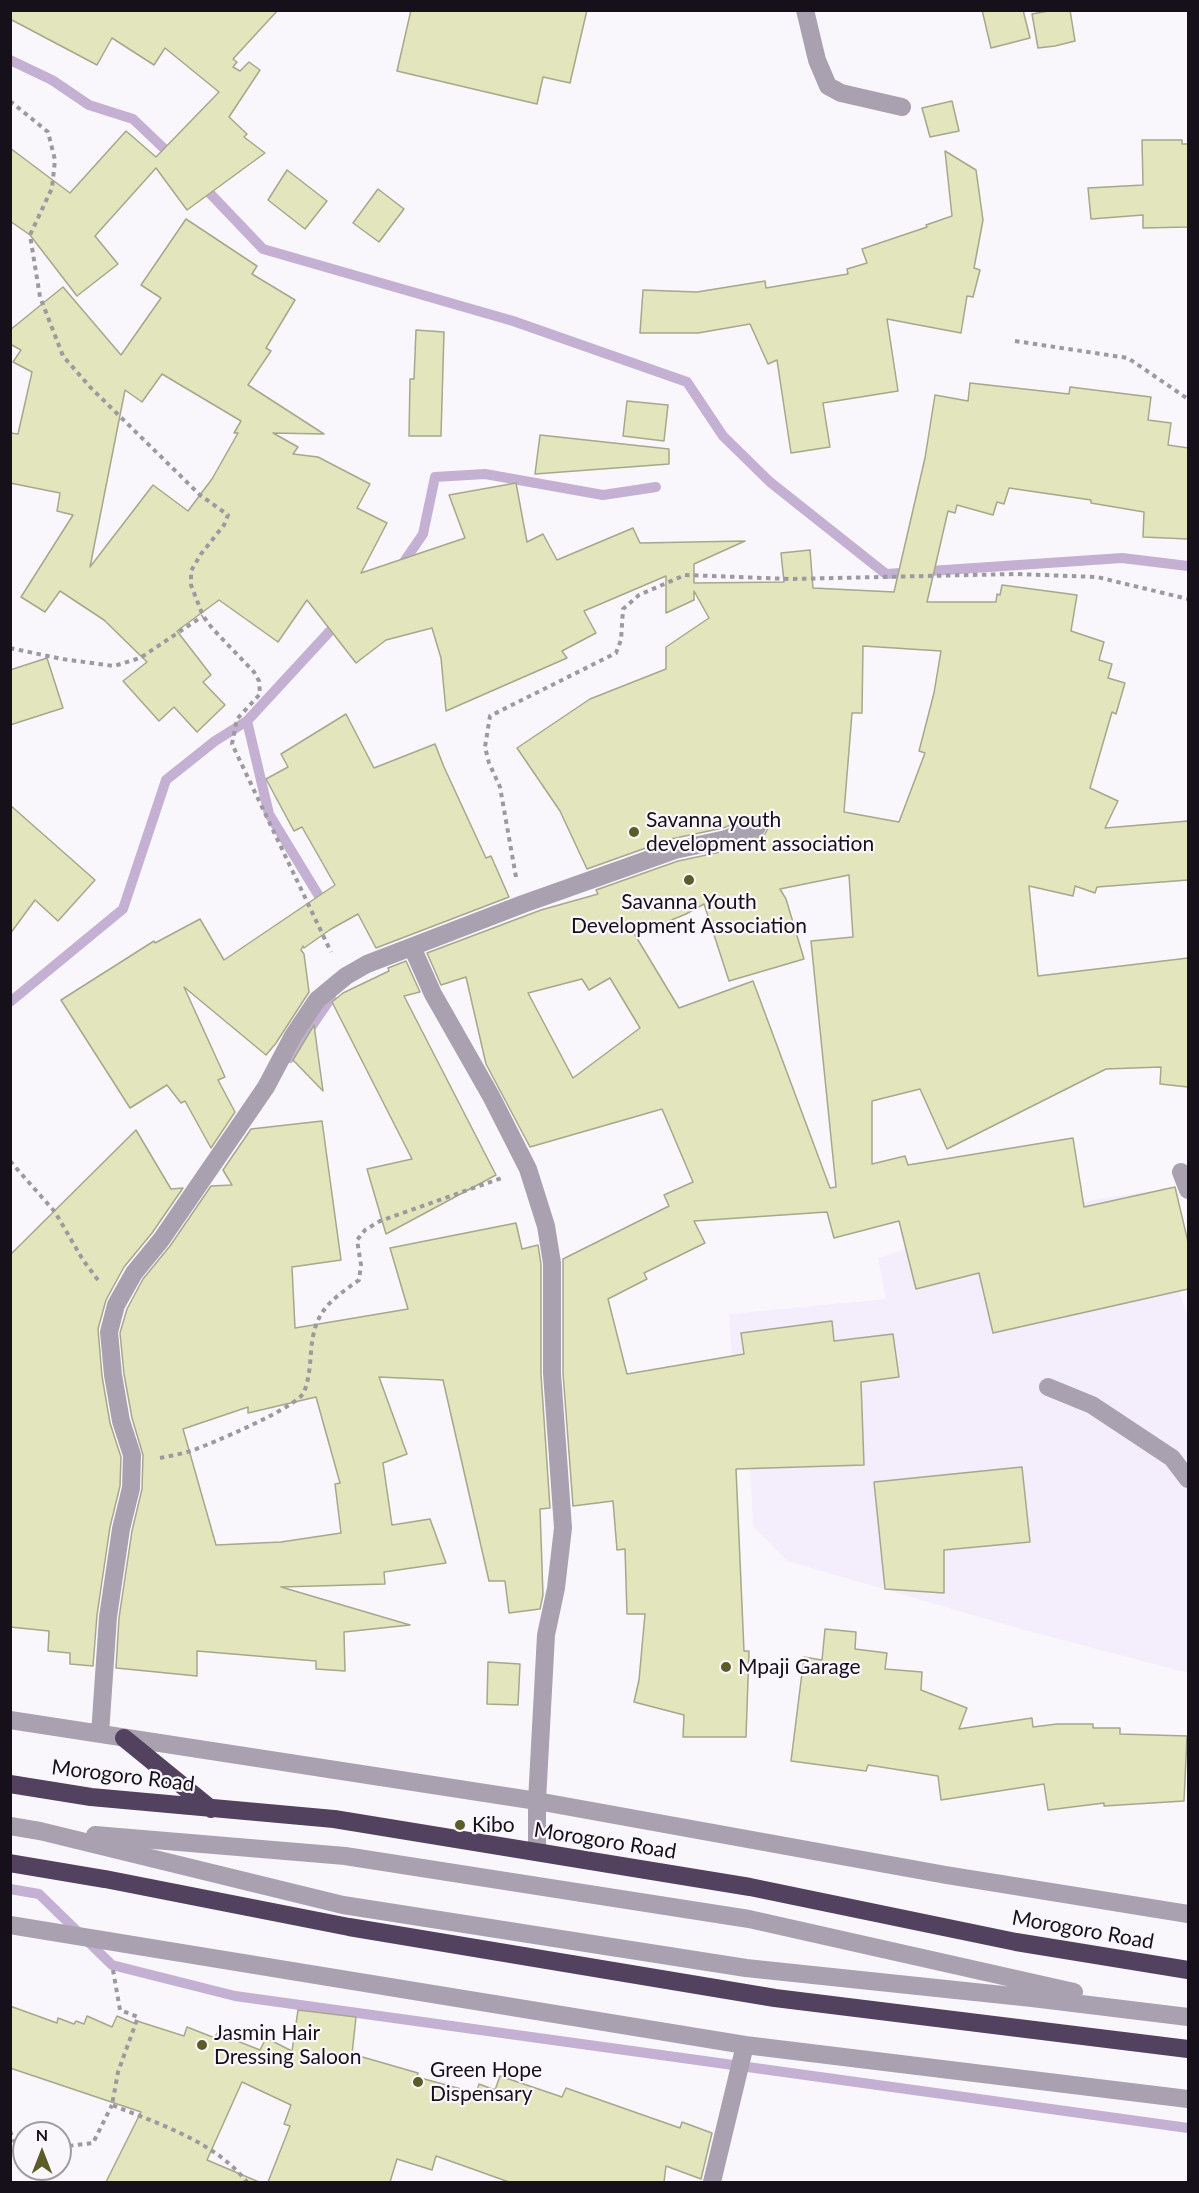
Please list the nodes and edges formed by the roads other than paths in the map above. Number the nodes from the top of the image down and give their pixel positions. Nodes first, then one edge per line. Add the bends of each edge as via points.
1 (805, 10) edge
2 (902, 107) dead end
3 (757, 827) dead end
4 (412, 947) junction
5 (1181, 1172) dead end
6 (1188, 1190) edge
7 (1048, 1387) dead end
8 (1188, 1479) edge
9 (10, 1720) edge
10 (100, 1734) junction
11 (124, 1738) junction
12 (10, 1784) edge
13 (537, 1801) junction
14 (211, 1809) junction
15 (10, 1826) edge
16 (40, 1831) junction
17 (537, 1852) junction
18 (10, 1863) edge
19 (1188, 1914) edge
20 (10, 1925) edge
21 (1188, 1970) edge
22 (1185, 2017) edge
23 (745, 2046) junction
24 (1188, 2049) edge
25 (1188, 2099) edge
26 (712, 2182) edge

1 - 2 street via 828,86 841,93
3 - 4 street via 726,839 675,850
4 - 10 street via 367,964 317,1000 266,1087 134,1273 116,1305 109,1332 121,1421 132,1455 131,1488 108,1617
4 - 13 street via 433,994 528,1169 546,1226 552,1263 552,1373 562,1528 546,1635
5 - 6 street
7 - 8 street via 1092,1405 1172,1458
9 - 10 street
10 - 11 street
11 - 13 street
11 - 14 highway
12 - 14 highway, Morogoro Road
13 - 17 street
13 - 19 street
14 - 17 highway, Morogoro Road via 334,1819
15 - 16 street
16 - 22 street via 343,1905 746,1968
16 - 22 street via 345,1856 749,1919
17 - 21 highway, Morogoro Road via 750,1887 1016,1942
18 - 24 highway via 349,1927 775,1998
20 - 23 street
23 - 25 street
23 - 26 street

